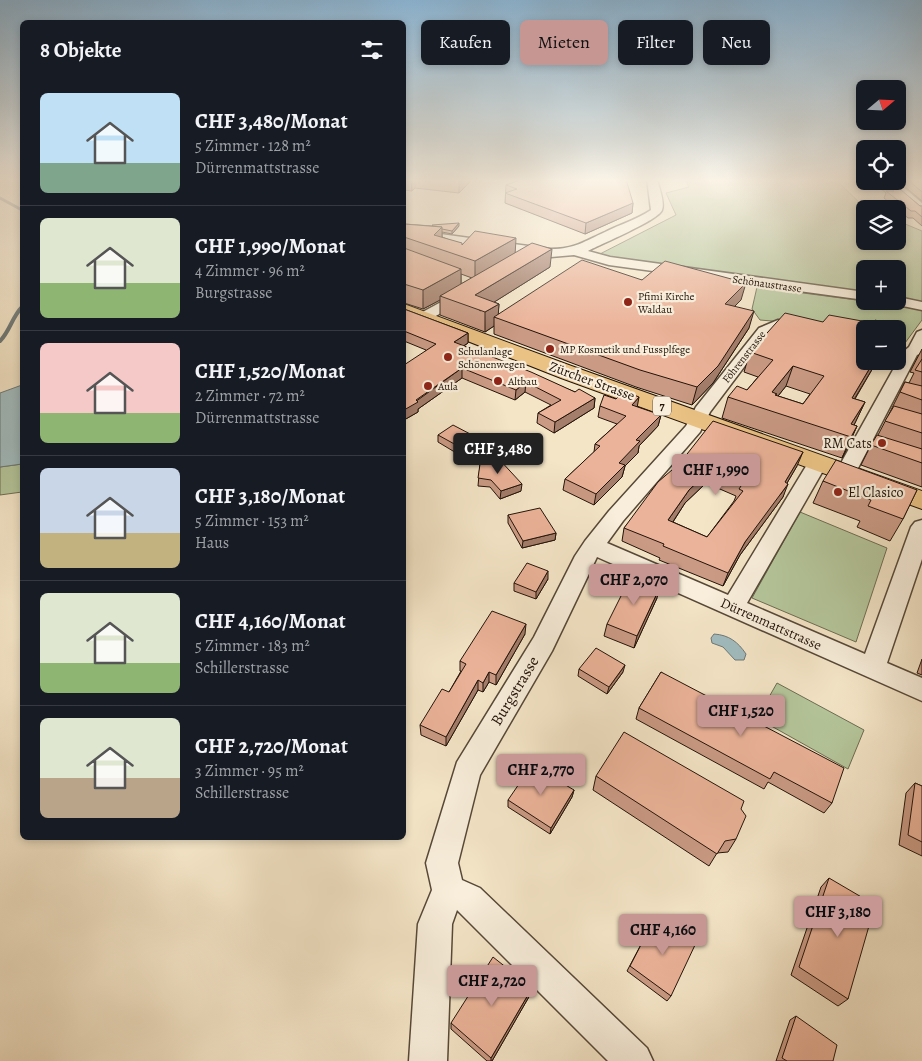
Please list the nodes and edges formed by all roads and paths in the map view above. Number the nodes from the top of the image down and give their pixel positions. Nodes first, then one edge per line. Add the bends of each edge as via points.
1 (624, 229) edge
2 (406, 233) edge
3 (535, 251) junction
4 (576, 251) junction
5 (518, 262) edge
6 (458, 279) edge
7 (856, 295) edge
8 (906, 303) edge
9 (922, 306) edge
10 (414, 313) edge
11 (821, 328) edge
12 (906, 344) edge
13 (920, 345) edge
14 (877, 416) junction
15 (698, 419) junction
16 (895, 422) edge
17 (818, 462) junction
18 (846, 472) junction
19 (922, 500) edge
20 (922, 527) edge
21 (593, 546) junction
22 (733, 607) junction
23 (873, 668) junction
24 (922, 690) edge
25 (448, 890) junction
26 (428, 1061) edge
27 (634, 1061) edge

1 - 4 street
2 - 3 street, Schönaustrasse
3 - 4 street, Schönaustrasse
3 - 5 street
4 - 7 street, Schönaustrasse via 617,263
6 - 10 street via 476,286
8 - 9 street
10 - 15 main road, Zürcher Strasse / 7
11 - 15 street, Föhrenstrasse via 770,326
12 - 13 street
13 - 14 street via 911,352 897,395
14 - 16 street
14 - 18 street via 870,448
15 - 17 main road, Zürcher Strasse / 7
15 - 21 street, Burgstrasse via 694,428
17 - 18 main road, Zürcher Strasse / 7
17 - 22 street
18 - 19 main road, Zürcher Strasse / 7
20 - 23 street
21 - 22 street, Dürrenmattstrasse
21 - 25 street, Burgstrasse via 542,644 467,771 442,863
22 - 23 street, Dürrenmattstrasse
23 - 24 street, Dürrenmattstrasse
25 - 26 street via 435,924
25 - 27 street via 469,899

